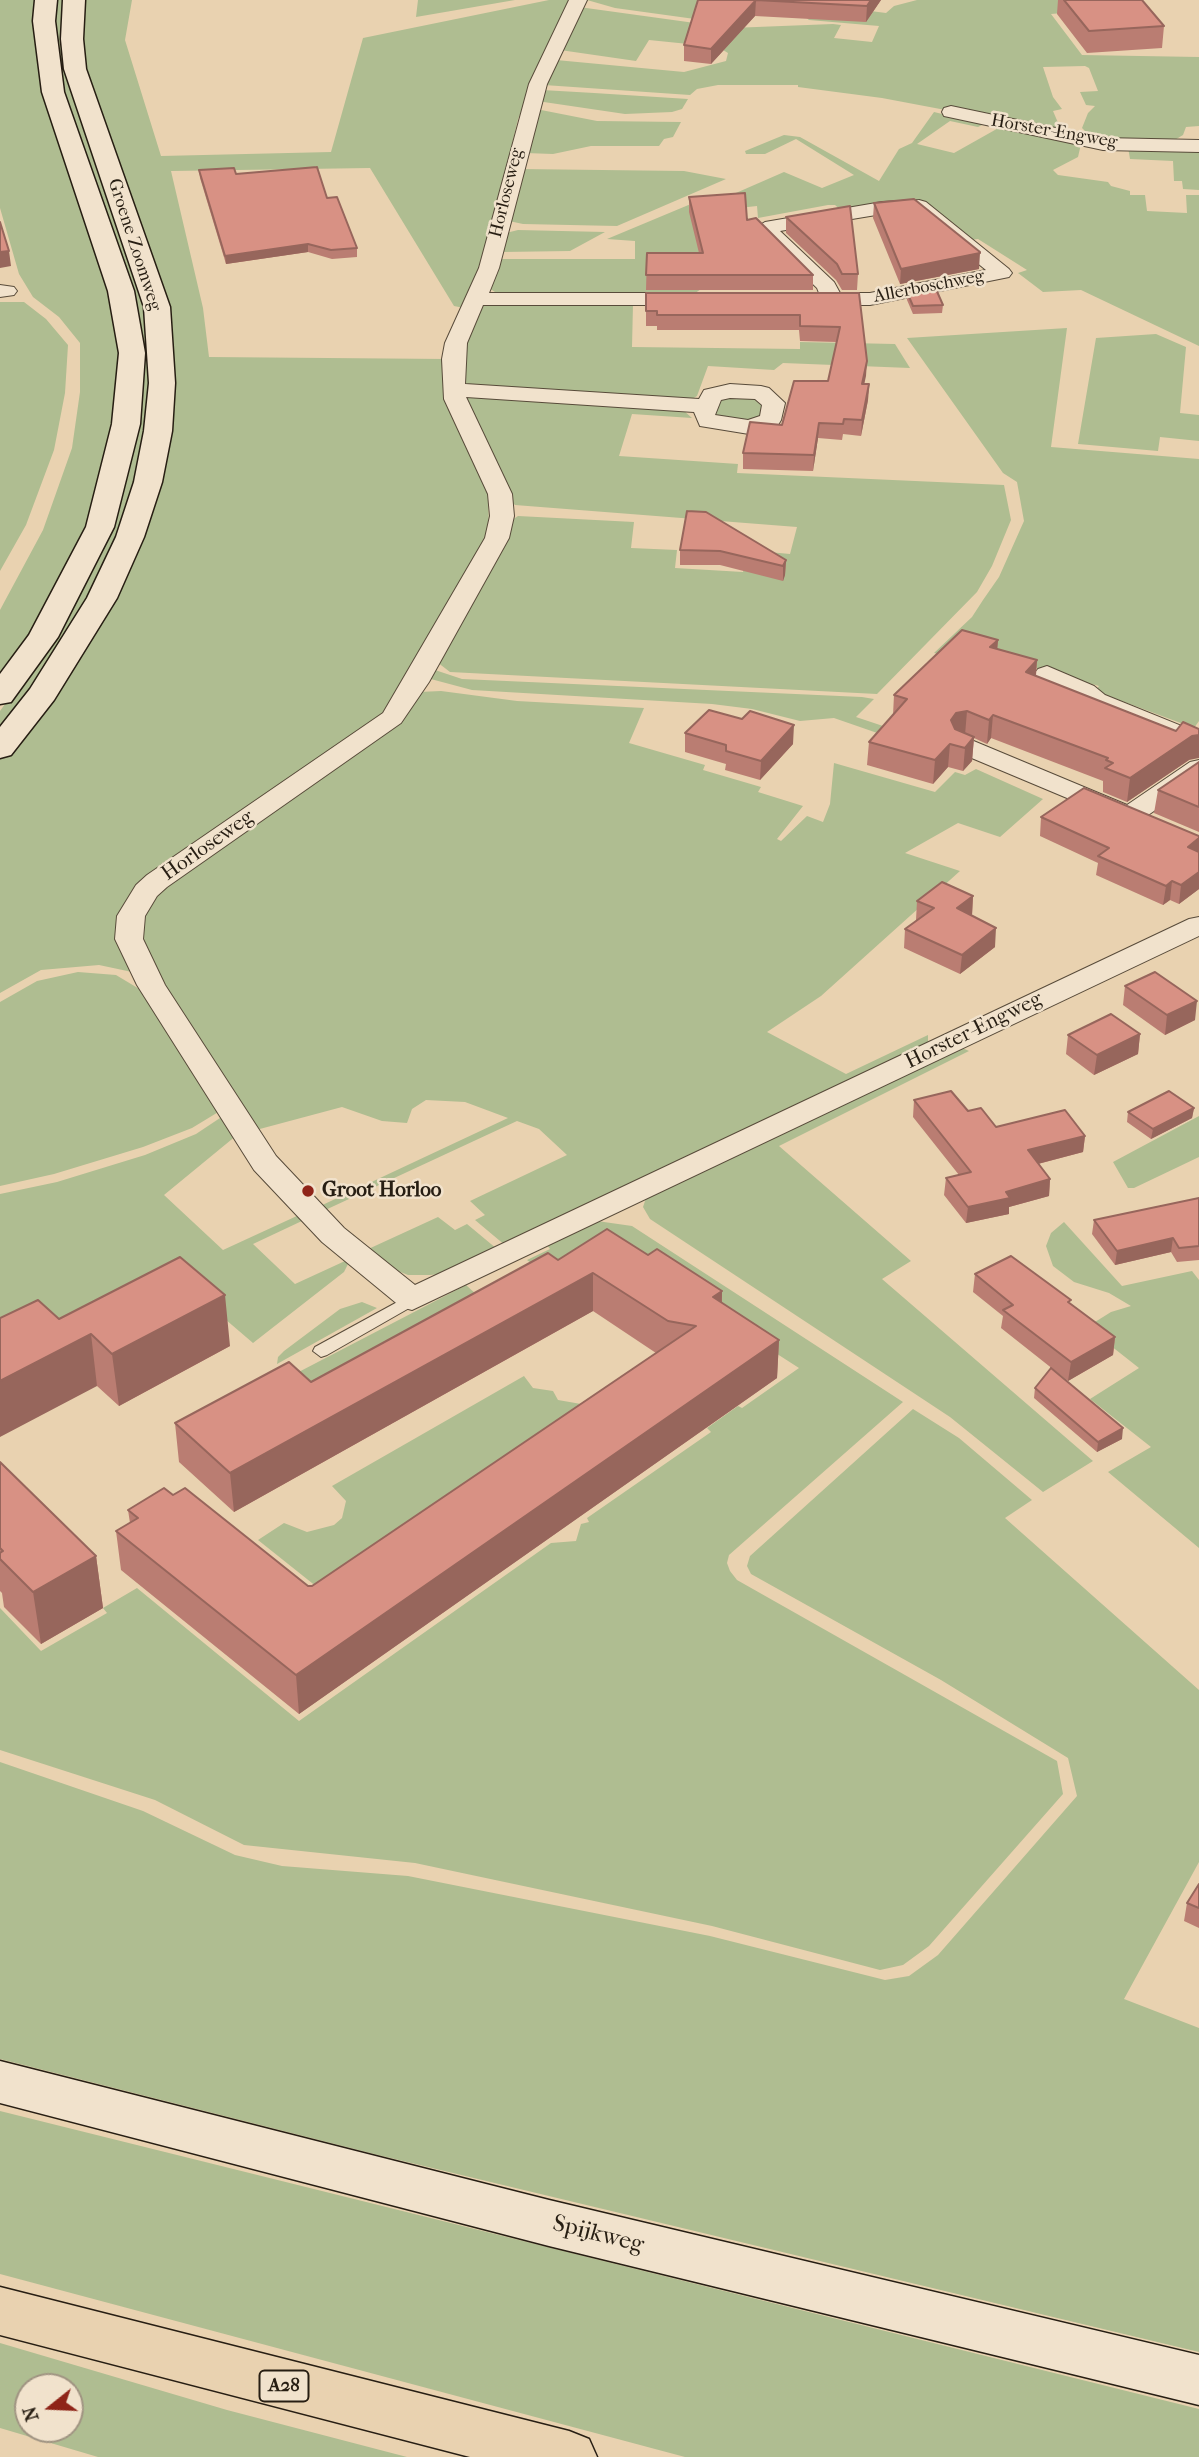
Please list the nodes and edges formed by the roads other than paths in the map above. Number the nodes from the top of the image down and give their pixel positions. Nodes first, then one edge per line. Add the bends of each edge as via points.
1 (46, 0) edge
2 (74, 0) edge
3 (578, 0) edge
4 (951, 112) dead end
5 (1199, 146) edge
6 (477, 299) junction
7 (709, 299) edge
8 (790, 299) edge
9 (831, 299) junction
10 (453, 390) junction
11 (707, 406) dead end
12 (1047, 674) dead end
13 (0, 695) edge
14 (1199, 742) edge
15 (964, 746) edge
16 (0, 748) edge
17 (1199, 768) edge
18 (1199, 925) edge
19 (412, 1300) junction
20 (321, 1351) dead end
21 (0, 2082) edge
22 (0, 2311) edge
23 (1199, 2380) edge
24 (569, 2457) edge

1 - 13 main road, Groene Zoomweg via 46,54 53,92 121,291 132,353 126,424 100,527 43,637
2 - 16 main road, Groene Zoomweg via 75,68 157,307 162,383 159,419 148,482 130,537 102,598 43,693
3 - 6 street, Horloseweg via 538,84
4 - 5 street, Horster-Engweg via 1103,144
6 - 7 street
6 - 10 street, Horloseweg via 456,343
8 - 9 street, Allerboschweg
9 - 9 street, Allerboschweg via 827,286 765,228 919,206 1002,273 870,299
10 - 11 street
10 - 19 street, Horloseweg via 464,423 496,483 502,516 497,538 416,682 392,718 157,881 137,904 130,927 133,950 151,985 265,1163 332,1235
12 - 14 street
15 - 17 street via 1140,821
18 - 19 street, Horster-Engweg
19 - 20 lane
21 - 23 main road, Spijkweg via 549,2223
22 - 24 highway, A28

